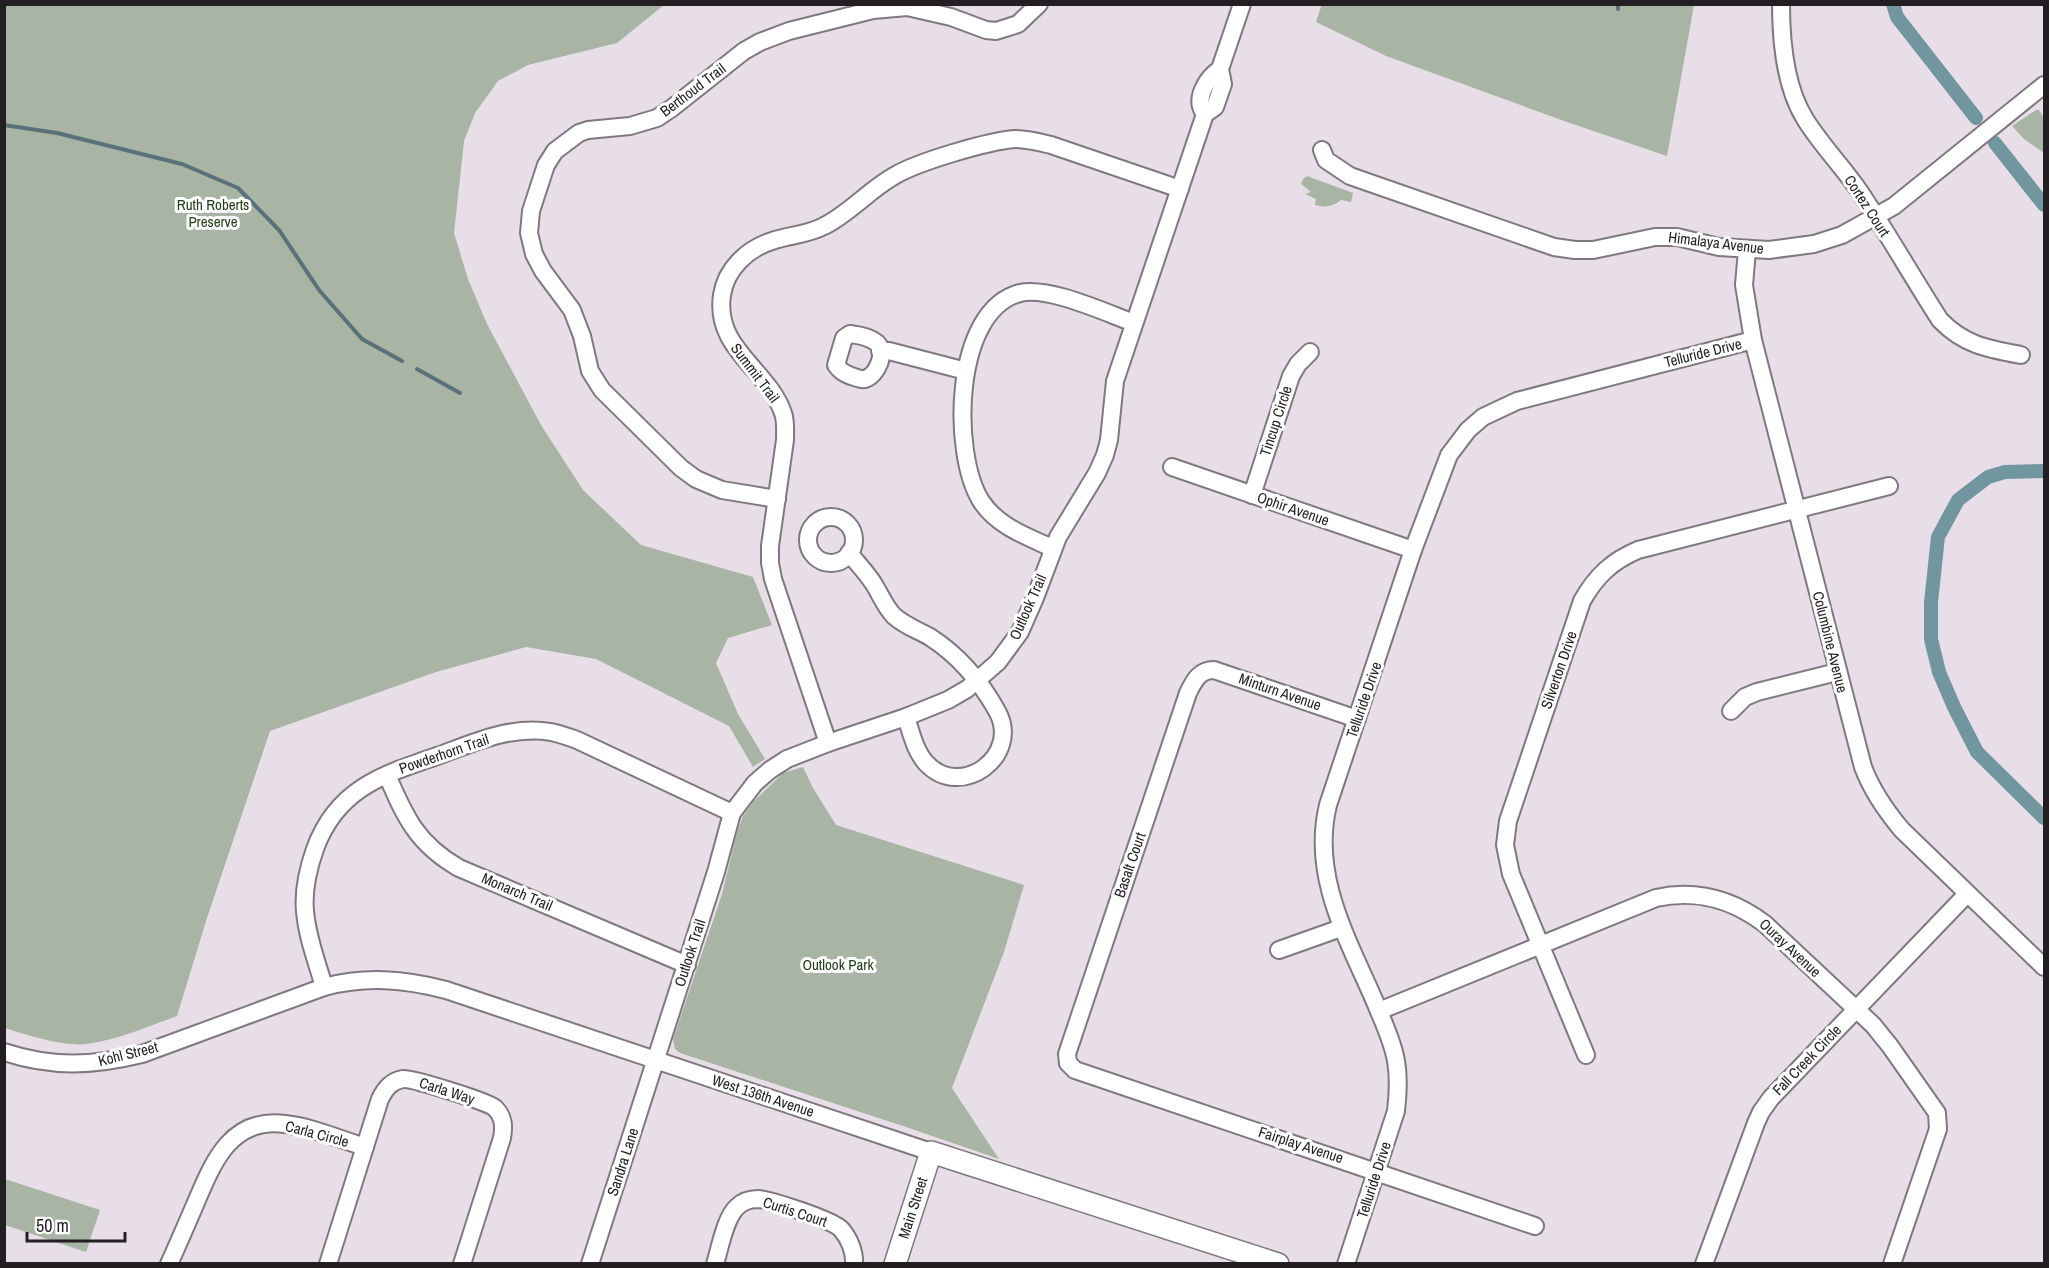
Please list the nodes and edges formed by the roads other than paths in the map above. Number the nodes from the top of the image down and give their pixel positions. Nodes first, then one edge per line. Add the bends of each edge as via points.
1 (1039, 4) edge
2 (1242, 4) edge
3 (1781, 4) edge
4 (2042, 92) edge
5 (1323, 150) dead end
6 (1180, 189) junction
7 (1875, 217) junction
8 (1747, 250) junction
9 (1134, 323) junction
10 (1753, 340) junction
11 (880, 351) dead end
12 (1310, 352) dead end
13 (2021, 355) dead end
14 (966, 371) junction
15 (1172, 467) dead end
16 (1889, 486) dead end
17 (1252, 495) junction
18 (777, 498) junction
19 (1797, 510) junction
20 (1053, 548) junction
21 (1413, 550) junction
22 (849, 554) dead end
23 (1199, 665) joint
24 (1837, 672) junction
25 (977, 681) junction
26 (1731, 711) dead end
27 (906, 717) junction
28 (1358, 719) junction
29 (828, 742) junction
30 (387, 775) junction
31 (732, 813) junction
32 (1967, 894) junction
33 (1341, 928) junction
34 (1540, 944) junction
35 (1279, 950) dead end
36 (687, 965) junction
37 (2044, 967) edge
38 (324, 987) junction
39 (1856, 1009) junction
40 (1379, 1011) junction
41 (246, 1014) joint
42 (4, 1052) edge
43 (1586, 1055) dead end
44 (655, 1061) junction
45 (1061, 1066) joint
46 (365, 1147) junction
47 (931, 1152) junction
48 (1377, 1171) junction
49 (1535, 1226) dead end
50 (169, 1263) edge
51 (328, 1263) edge
52 (462, 1263) edge
53 (592, 1263) edge
54 (715, 1263) edge
55 (854, 1263) edge
56 (895, 1263) edge
57 (1278, 1263) edge
58 (1346, 1263) edge
59 (1704, 1263) edge
60 (1892, 1263) edge

1 - 18 street, Berthoud Trail via 1018,24 996,30 977,28 921,9 899,7 789,31 744,51 657,118 579,133 555,151 546,165 531,211 534,254 572,310 590,371 602,390 696,479 722,489
2 - 6 street, Outlook Trail via 1220,69 1206,81 1200,102 1205,114
3 - 7 street, Cortez Court via 1788,72 1800,109
4 - 7 street, Himalaya Avenue
5 - 8 street, Himalaya Avenue via 1326,160 1350,176 1554,247 1593,250 1655,237 1677,237
6 - 9 street, Outlook Trail
6 - 18 street, Summit Trail via 1051,145 1003,140 903,171 825,226 754,248 727,280 721,308 729,339 783,412 785,440
7 - 8 street, Himalaya Avenue via 1842,235 1814,244
7 - 13 street, Cortez Court via 1952,333 1973,344
8 - 10 street, Columbine Avenue via 1744,285
9 - 14 street via 1051,294 1021,293 989,314
9 - 20 street, Outlook Trail via 1115,381 1105,455
10 - 19 street, Columbine Avenue
10 - 21 street, Telluride Drive via 1517,401 1491,412 1468,430 1449,455
11 - 14 street
12 - 17 street, Tincup Circle via 1291,376
14 - 20 street via 961,410 974,488 998,520
15 - 17 street, Ophir Avenue
16 - 19 street, Silverton Drive
17 - 21 street, Ophir Avenue
18 - 29 street, Summit Trail via 770,546 773,579
19 - 24 street, Columbine Avenue
19 - 34 street, Silverton Drive via 1638,550 1610,565 1590,585 1508,821 1507,861
20 - 25 street, Outlook Trail via 1020,632 998,662
21 - 28 street, Telluride Drive
22 - 25 street via 865,572 890,620 943,646
23 - 28 street, Minturn Avenue
23 - 45 street, Basalt Court
24 - 26 street via 1757,692 1745,697
24 - 32 street, Columbine Avenue via 1863,767 1876,795 1902,830
25 - 27 street, Outlook Trail via 948,700
25 - 27 street via 998,712 1003,731 999,752 978,773 952,777 932,768 921,756
27 - 29 street, Outlook Trail
28 - 33 street, Telluride Drive via 1328,805 1323,837 1327,882
29 - 31 street, Outlook Trail via 770,770
30 - 31 street, Powderhorn Trail via 486,738 543,731 577,740
30 - 36 street, Monarch Trail via 410,824 443,858
30 - 38 street, Powderhorn Trail via 365,785 332,814 311,859 305,911
31 - 36 street, Outlook Trail
32 - 37 street, Columbine Avenue
32 - 39 street, Fall Creek Circle
33 - 35 street
33 - 40 street, Telluride Drive
34 - 39 street, Ouray Avenue via 1656,898 1682,894 1714,897 1766,924
34 - 40 street, Ouray Avenue
34 - 43 street, Silverton Drive
36 - 44 street, Outlook Trail
38 - 41 street, West 136th Avenue
38 - 44 street, West 136th Avenue via 371,979 424,984
39 - 59 street, Fall Creek Circle via 1761,1112
39 - 60 street, Ouray Avenue via 1890,1046 1937,1113 1938,1129
40 - 48 street, Telluride Drive via 1395,1058 1398,1092
41 - 42 street, Kohl Street via 142,1053 97,1063 47,1063
44 - 47 street, West 136th Avenue
44 - 53 street, Sandra Lane
45 - 48 street, Fairplay Avenue
46 - 50 street, Carla Circle via 285,1124 264,1124 236,1136 216,1156
46 - 51 street, Carla Way
46 - 52 street, Carla Way via 380,1099 395,1081 411,1079 495,1108 503,1124 502,1138
47 - 56 main road, Main Street
47 - 57 main road, West 136th Avenue
48 - 49 street, Fairplay Avenue
48 - 58 street, Telluride Drive
54 - 55 street, Curtis Court via 730,1215 745,1202 761,1199 830,1221 841,1229 853,1248

